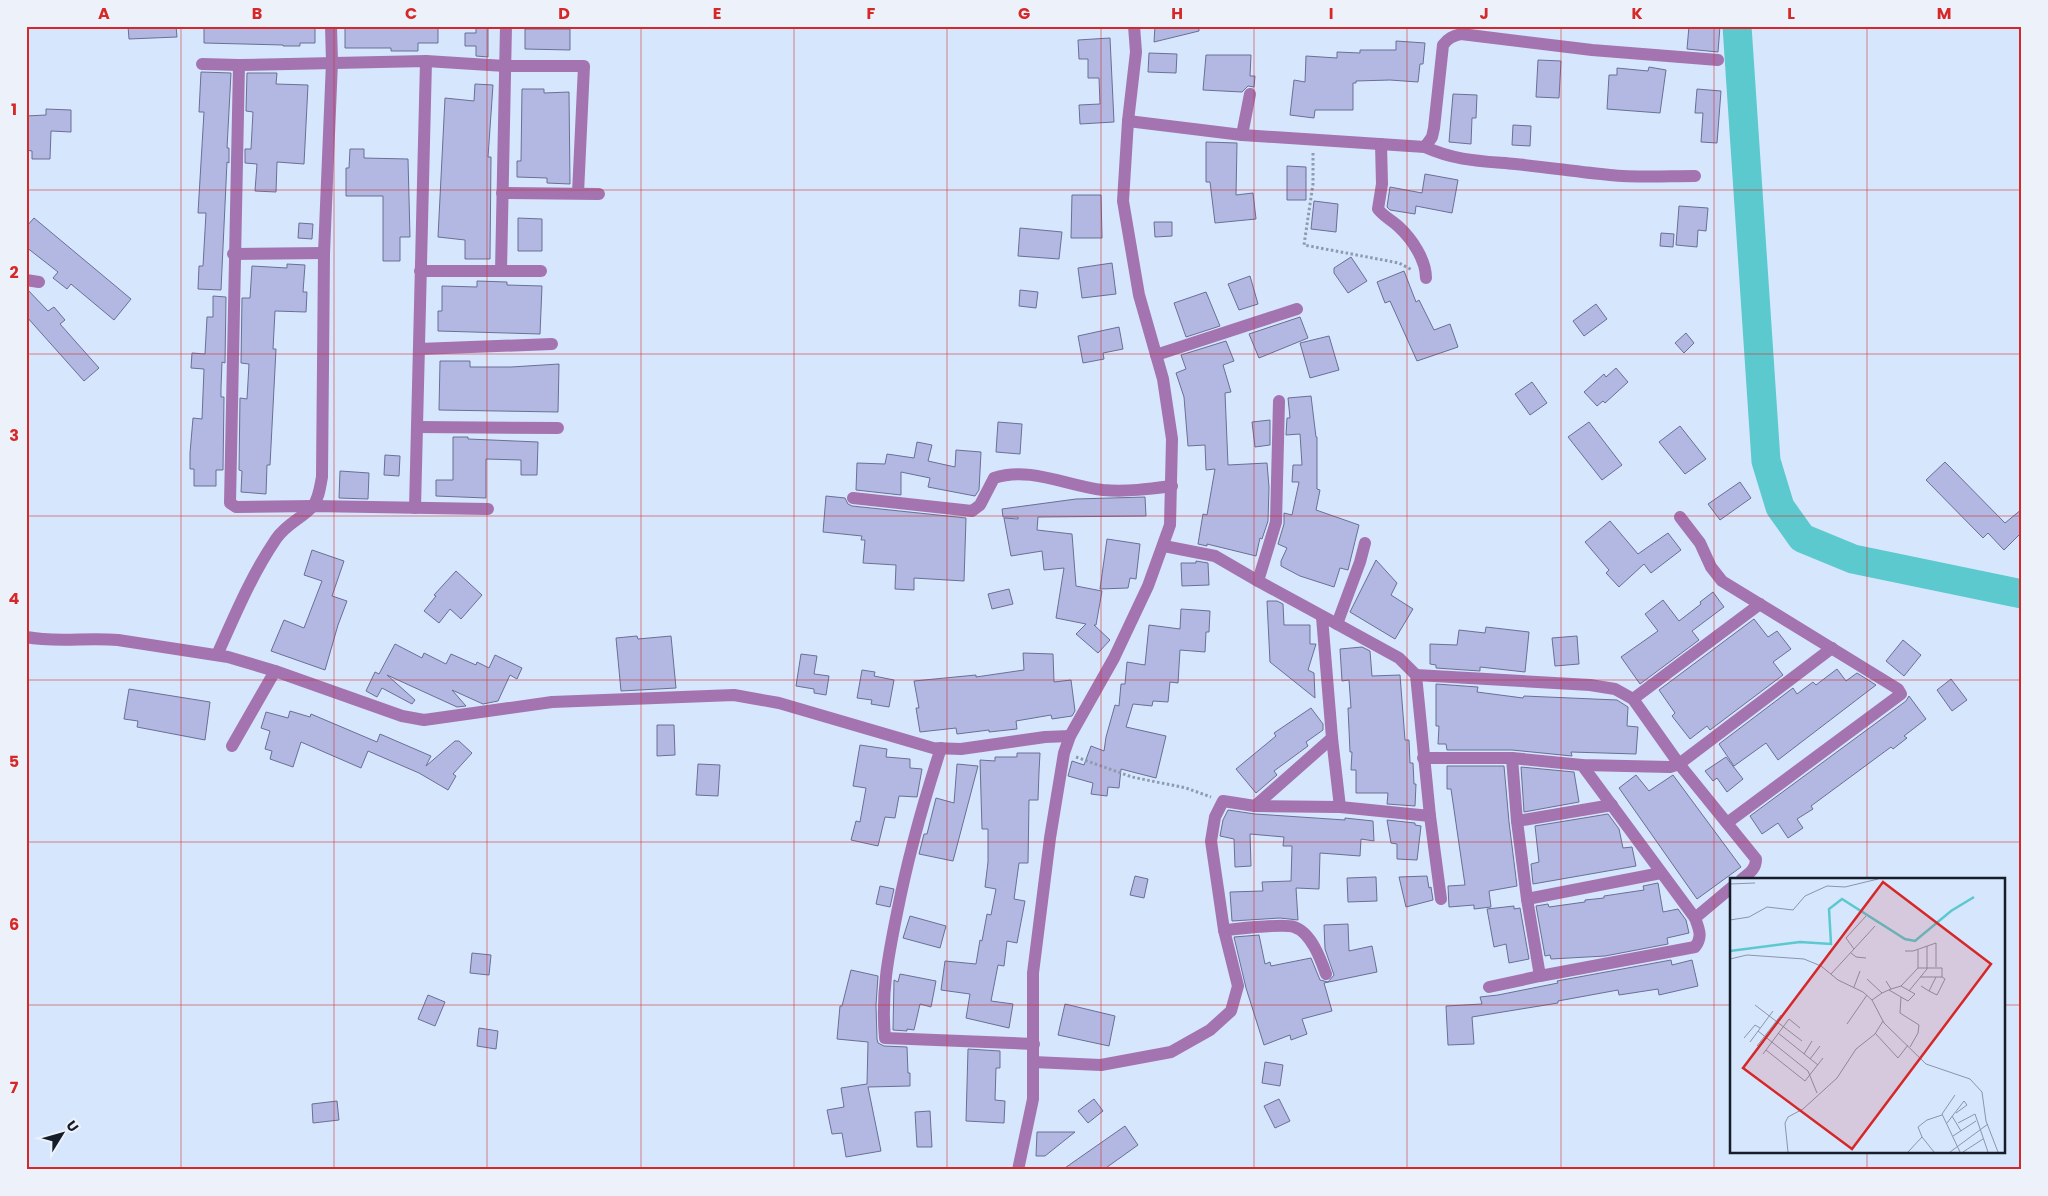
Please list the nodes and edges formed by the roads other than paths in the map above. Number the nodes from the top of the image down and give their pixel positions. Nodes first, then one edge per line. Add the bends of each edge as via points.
1 (331, 26) edge
2 (506, 26) edge
3 (1134, 26) edge
4 (1718, 60) dead end
5 (426, 61) junction
6 (332, 62) junction
7 (202, 64) dead end
8 (239, 65) junction
9 (505, 66) junction
10 (1250, 94) dead end
11 (1128, 121) junction
12 (1242, 135) junction
13 (1381, 144) junction
14 (1425, 147) junction
15 (1695, 176) dead end
16 (502, 192) junction
17 (578, 193) junction
18 (599, 194) dead end
19 (324, 253) junction
20 (234, 254) junction
21 (420, 271) junction
22 (541, 271) dead end
23 (501, 272) junction
24 (1426, 278) road end
25 (1297, 310) dead end
26 (552, 344) dead end
27 (418, 349) junction
28 (1156, 354) junction
29 (1279, 401) dead end
30 (416, 427) junction
31 (558, 428) dead end
32 (1172, 486) junction
33 (853, 498) dead end
34 (313, 506) junction
35 (415, 508) junction
36 (488, 509) dead end
37 (1680, 517) dead end
38 (1365, 543) dead end
39 (1164, 546) junction
40 (1258, 581) junction
41 (1760, 604) junction
42 (1322, 617) junction
43 (1337, 624) junction
44 (26, 637) edge
45 (1832, 648) junction
46 (217, 655) junction
47 (275, 671) junction
48 (1416, 676) junction
49 (1633, 699) junction
50 (1070, 736) junction
51 (1332, 738) junction
52 (232, 746) dead end
53 (941, 748) junction
54 (1423, 758) junction
55 (1512, 758) junction
56 (1679, 764) junction
57 (1582, 765) junction
58 (1612, 805) junction
59 (1255, 806) junction
60 (1340, 808) junction
61 (1430, 816) junction
62 (1518, 821) junction
63 (1727, 823) junction
64 (1661, 874) junction
65 (1743, 878) edge
66 (1730, 890) edge
67 (1442, 899) dead end
68 (1527, 899) junction
69 (1695, 918) junction
70 (1224, 930) junction
71 (1326, 974) dead end
72 (1540, 976) junction
73 (1489, 987) dead end
74 (1034, 1044) junction
75 (1033, 1062) junction
76 (1018, 1170) edge

1 - 6 street
2 - 9 street
3 - 11 street via 1136,52
4 - 14 street via 1456,35 1443,45 1434,128
5 - 6 street
5 - 9 street
5 - 21 street
6 - 8 street
6 - 19 street
7 - 8 street
8 - 20 street
9 - 16 street
9 - 17 street via 584,66
10 - 12 street
11 - 12 street
11 - 28 street via 1123,202 1139,295
12 - 13 street
13 - 14 street
13 - 24 street via 1382,184 1378,209 1398,226 1422,259
14 - 15 street via 1449,157 1476,162 1620,176
16 - 17 street
16 - 23 street
17 - 18 street
19 - 20 street
19 - 34 street via 322,477
20 - 34 street via 228,500 236,507
21 - 23 street
21 - 27 street
22 - 23 street
25 - 28 street
26 - 27 street
27 - 30 street
28 - 32 street via 1172,440
29 - 40 street via 1276,522
30 - 31 street
30 - 35 street
32 - 33 street via 1102,490 1028,474 994,478 980,505 972,511
32 - 39 street via 1170,525
34 - 35 street
34 - 46 street via 277,537 250,581
35 - 36 street
37 - 41 street via 1722,581
38 - 43 street
39 - 40 street via 1215,556
39 - 50 street via 1114,658
40 - 42 street
41 - 45 street
41 - 49 street
42 - 43 street
42 - 51 street
43 - 48 street via 1399,658
44 - 46 street via 47,641 118,640
45 - 56 street
45 - 63 street via 1901,694
46 - 47 street
47 - 52 street
47 - 53 street via 402,716 424,720 552,702 734,695 779,703
48 - 49 street via 1590,685 1615,689
48 - 54 street
49 - 56 street
50 - 53 street via 961,749
50 - 74 street via 1064,753 1050,838 1033,973
51 - 59 street
51 - 60 street
53 - 74 street via 917,824 885,972 885,1038
54 - 55 street
54 - 61 street
55 - 57 street
55 - 62 street
56 - 57 street
56 - 63 street
57 - 58 street
58 - 62 street
58 - 64 street
59 - 60 street
59 - 70 street via 1223,801 1214,817 1210,841
60 - 61 street
61 - 67 street
62 - 68 street
63 - 65 street via 1756,859 1753,870
64 - 68 street
64 - 69 street
66 - 69 street
68 - 72 street
69 - 72 street via 1701,939 1695,947
70 - 71 street via 1293,926 1304,933 1319,953
70 - 75 street via 1238,986 1230,1011 1210,1030 1171,1052 1101,1066
72 - 73 street
74 - 75 street
75 - 76 street via 1033,1099

